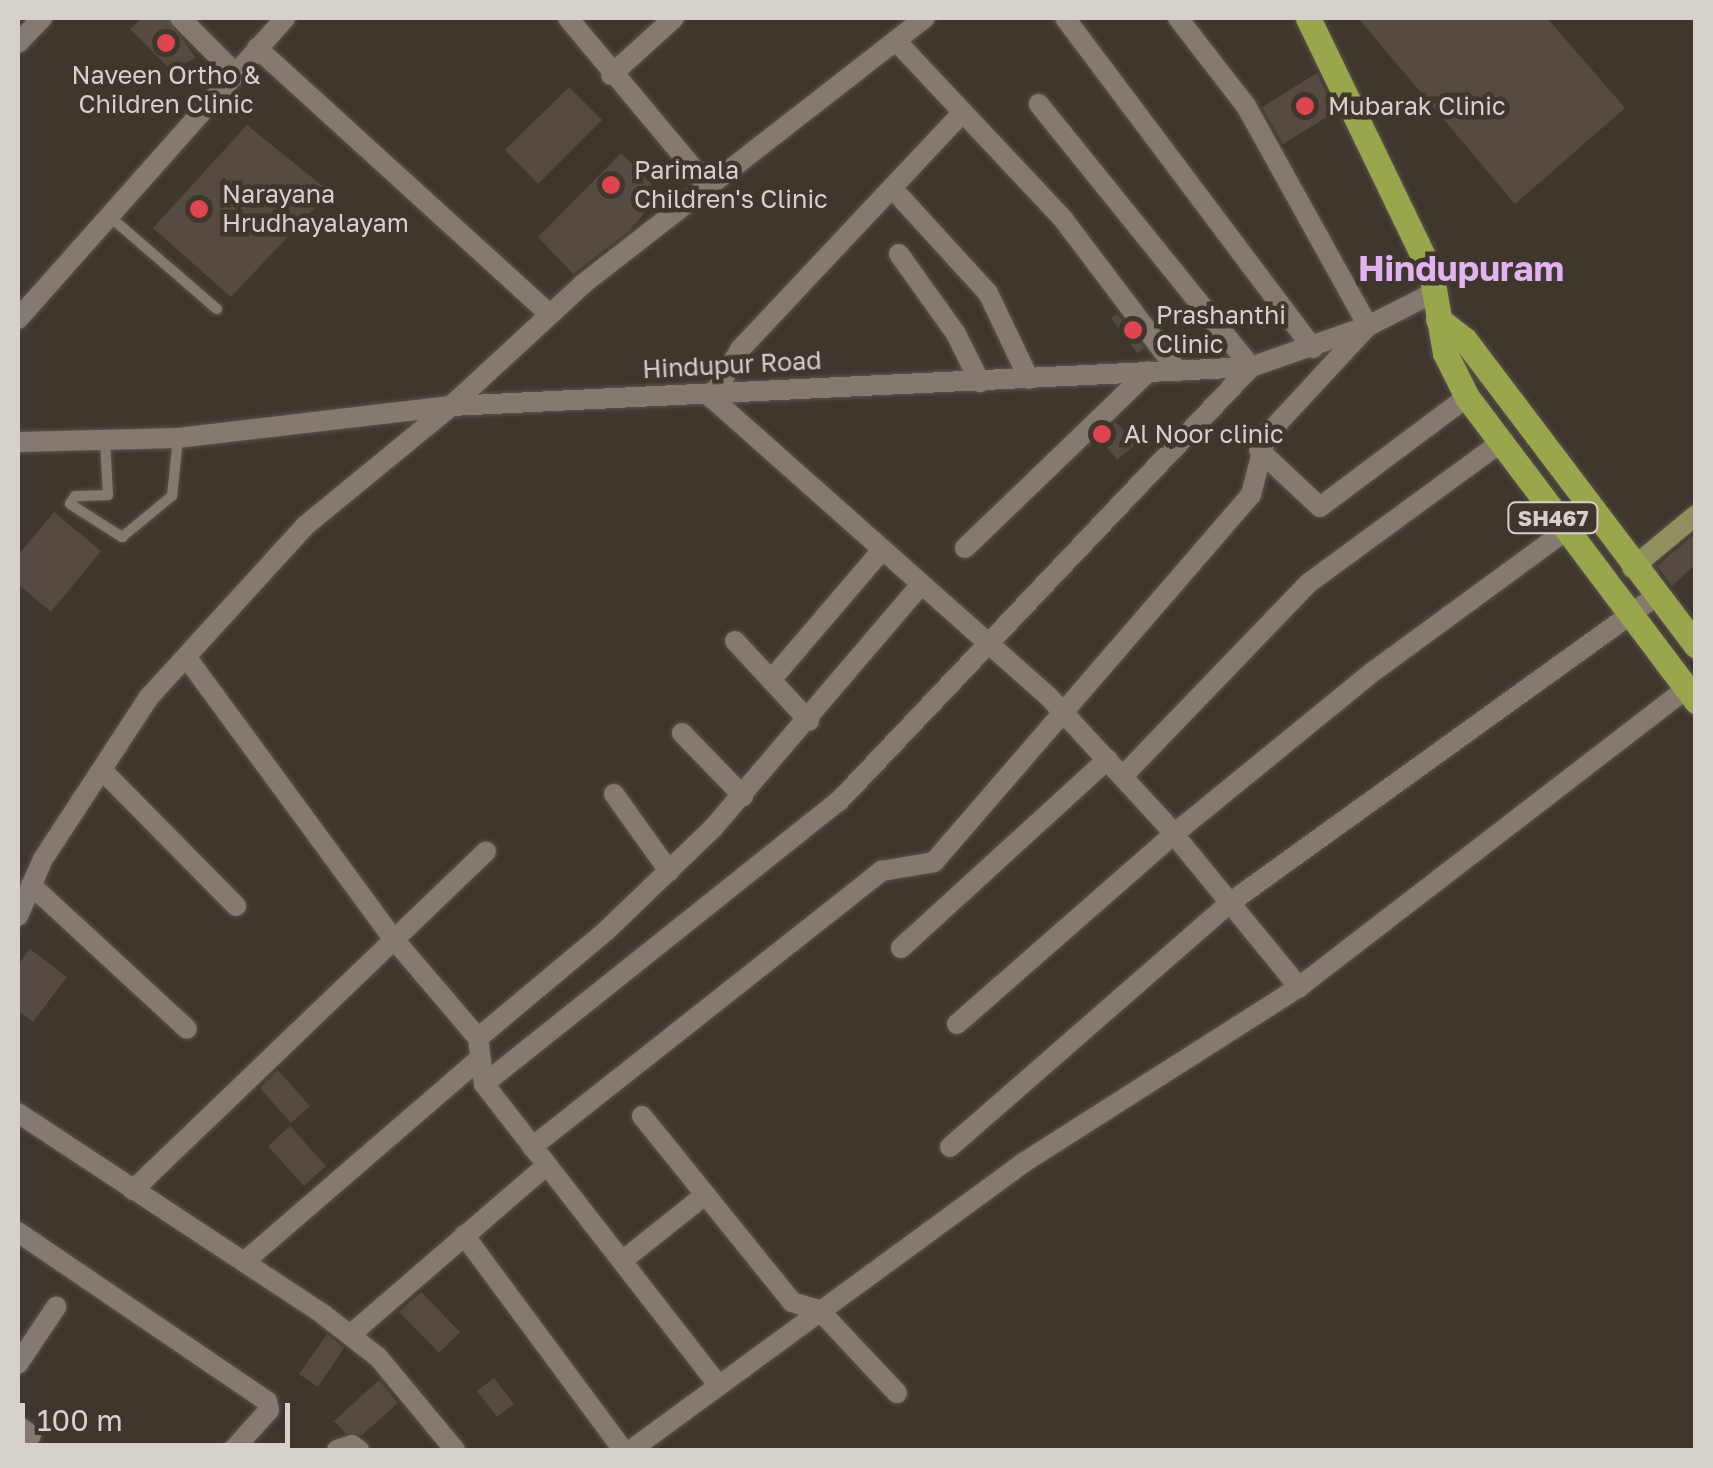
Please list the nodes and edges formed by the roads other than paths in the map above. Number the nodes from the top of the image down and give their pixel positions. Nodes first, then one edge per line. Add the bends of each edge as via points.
1 (42, 18) edge
2 (180, 18) edge
3 (285, 18) edge
4 (568, 18) edge
5 (674, 18) edge
6 (925, 18) edge
7 (1065, 18) edge
8 (1178, 18) edge
9 (1308, 18) edge
10 (896, 41) junction
11 (18, 43) edge
12 (257, 48) junction
13 (235, 73) junction
14 (611, 75) junction
15 (1040, 104) dead end
16 (963, 112) junction
17 (707, 185) junction
18 (892, 188) junction
19 (108, 215) junction
20 (899, 254) dead end
21 (1435, 292) junction
22 (217, 309) dead end
23 (549, 314) junction
24 (18, 320) edge
25 (1438, 320) junction
26 (1368, 326) junction
27 (1312, 348) junction
28 (1251, 368) junction
29 (1149, 371) junction
30 (1178, 371) junction
31 (1029, 379) junction
32 (980, 382) junction
33 (1467, 397) junction
34 (712, 398) junction
35 (451, 406) junction
36 (178, 438) junction
37 (18, 442) edge
38 (105, 442) junction
39 (1500, 443) junction
40 (1259, 450) junction
41 (1696, 515) edge
42 (1564, 532) junction
43 (965, 548) dead end
44 (881, 551) junction
45 (1632, 568) junction
46 (921, 586) junction
47 (1656, 596) junction
48 (1629, 616) junction
49 (735, 641) dead end
50 (987, 641) junction
51 (1696, 645) edge
52 (187, 658) junction
53 (772, 680) junction
54 (1691, 695) edge
55 (1063, 712) junction
56 (809, 721) junction
57 (682, 732) dead end
58 (1108, 759) junction
59 (102, 770) junction
60 (1123, 776) junction
61 (614, 794) dead end
62 (743, 796) junction
63 (1174, 834) junction
64 (486, 852) dead end
65 (669, 870) junction
66 (32, 885) junction
67 (1230, 902) junction
68 (236, 906) dead end
69 (18, 916) edge
70 (392, 937) junction
71 (901, 948) dead end
72 (1300, 987) junction
73 (957, 1024) dead end
74 (187, 1029) dead end
75 (478, 1038) junction
76 (478, 1060) junction
77 (484, 1084) junction
78 (18, 1113) edge
79 (642, 1116) dead end
80 (950, 1147) dead end
81 (532, 1148) junction
82 (546, 1166) junction
83 (133, 1190) junction
84 (706, 1196) junction
85 (18, 1232) edge
86 (464, 1235) junction
87 (622, 1261) junction
88 (244, 1262) junction
89 (56, 1306) dead end
90 (819, 1310) junction
91 (350, 1336) junction
92 (18, 1364) edge
93 (717, 1384) junction
94 (897, 1392) dead end
95 (233, 1450) edge
96 (337, 1450) edge
97 (359, 1450) edge
98 (455, 1450) edge
99 (627, 1450) edge

1 - 11 street
2 - 13 street
3 - 12 street
4 - 14 street via 605,58
5 - 14 street
6 - 10 street
7 - 27 street
8 - 26 street via 1246,106
9 - 21 main road, SH467
10 - 16 street
10 - 17 street
12 - 13 street
12 - 23 street
13 - 19 street
14 - 17 street
15 - 28 street
16 - 18 street
16 - 30 street via 1063,219
17 - 23 street
18 - 31 street via 988,293
18 - 34 street via 741,348
19 - 22 lane
19 - 24 street
20 - 32 street via 956,334
21 - 25 main road, SH467
21 - 26 street, Hindupur Road
23 - 35 street
25 - 33 main road, SH467 via 1444,353
25 - 45 main road, SH467 via 1465,340
26 - 27 street, Hindupur Road
26 - 40 street
27 - 28 street, Hindupur Road
28 - 30 street, Hindupur Road
28 - 50 street
29 - 30 street, Hindupur Road
29 - 31 street, Hindupur Road
29 - 43 street
31 - 32 street, Hindupur Road
32 - 34 street, Hindupur Road
33 - 39 main road, SH467
33 - 40 street via 1320,508
34 - 35 street, Hindupur Road
34 - 44 street
35 - 36 street, Hindupur Road
35 - 52 street via 305,526
36 - 38 street, Hindupur Road
36 - 38 lane via 172,496 122,537 70,504 75,496 108,495
37 - 38 street, Hindupur Road
39 - 42 main road, SH467
39 - 60 street via 1310,582
40 - 55 street via 1251,495
41 - 45 main road
42 - 48 main road, SH467
42 - 63 street via 1434,625
44 - 46 street
44 - 53 street
45 - 47 main road, SH467
46 - 50 street
46 - 56 street
47 - 48 street
47 - 51 main road, SH467
48 - 54 main road, SH467
48 - 67 street
49 - 53 street
50 - 55 street
50 - 77 street via 915,728 839,801
52 - 59 street via 150,697
52 - 70 street
53 - 56 street
54 - 72 street
55 - 58 street
55 - 81 street via 929,866 882,872
56 - 62 street
57 - 62 street
58 - 60 street
58 - 71 street
59 - 66 street
59 - 68 street
60 - 63 street
61 - 65 street
62 - 65 street
63 - 67 street
63 - 73 street
64 - 70 street
65 - 75 street
66 - 69 street
66 - 74 street
67 - 72 street
67 - 80 street
70 - 75 street
70 - 83 street
72 - 90 street via 1023,1162
75 - 76 street
76 - 77 street
76 - 88 street
77 - 81 street
78 - 83 street
79 - 84 street
81 - 82 street
82 - 86 street
82 - 87 street
83 - 88 street
84 - 87 street
84 - 90 street via 792,1302
85 - 95 street via 266,1401 269,1410
86 - 91 street
86 - 99 street
87 - 93 street
88 - 91 street
89 - 92 street
90 - 93 street
90 - 94 street
91 - 98 street via 378,1357
93 - 99 street
96 - 97 street via 352,1444

